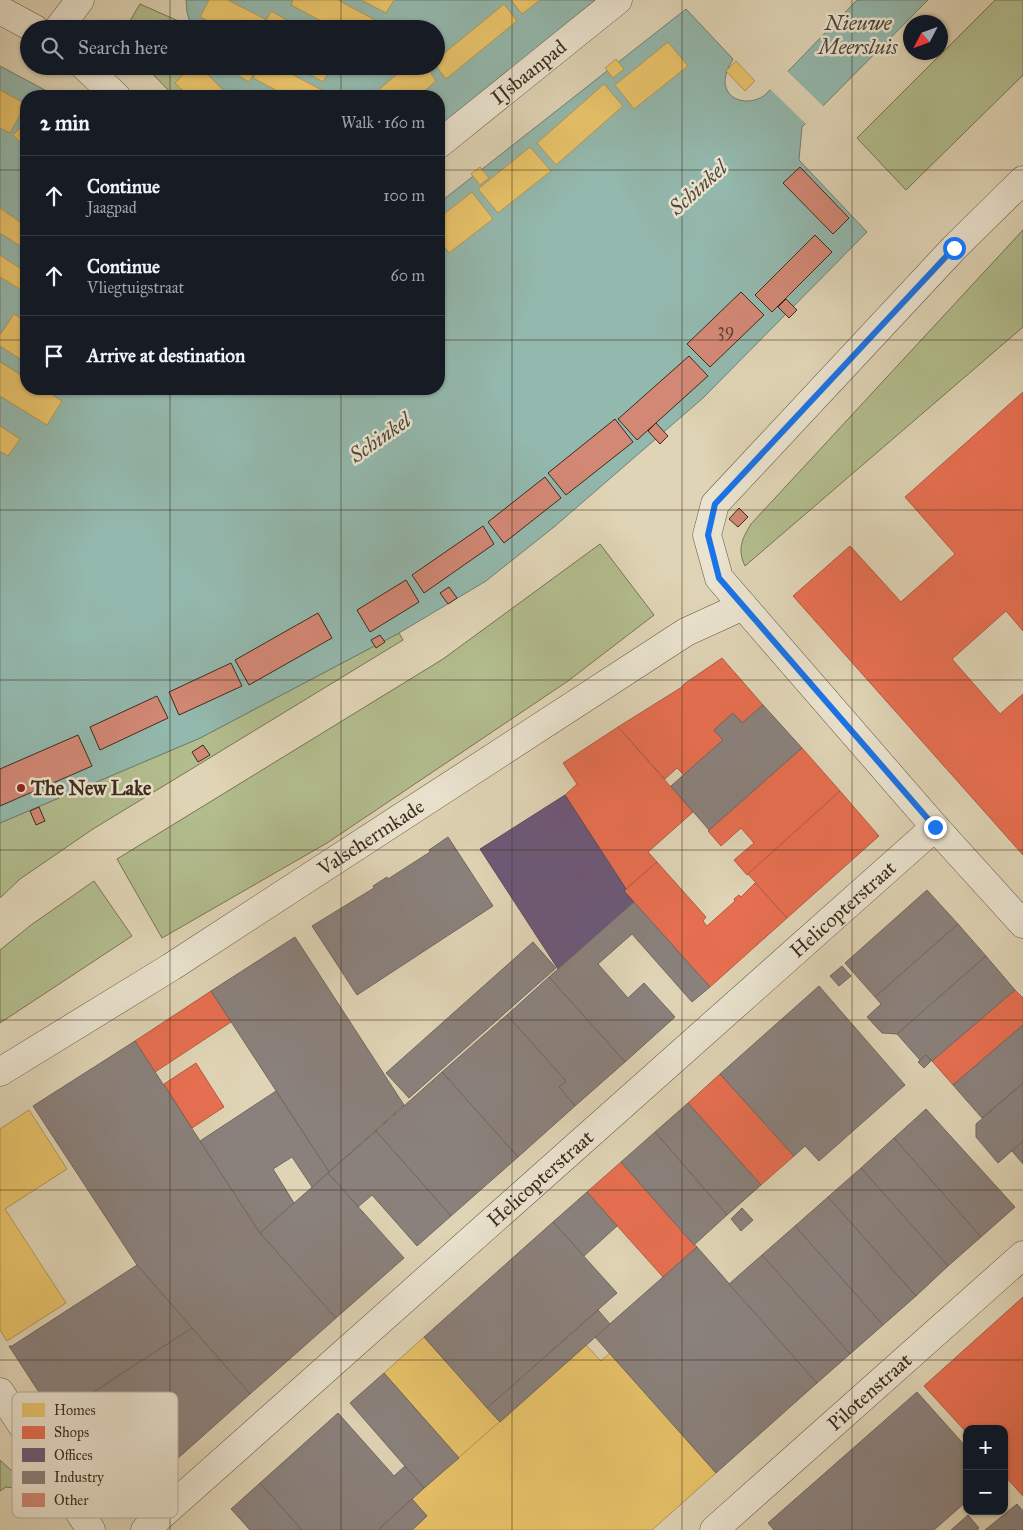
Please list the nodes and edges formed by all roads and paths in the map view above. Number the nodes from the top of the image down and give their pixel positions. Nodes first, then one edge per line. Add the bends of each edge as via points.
1 (80, 0) edge
2 (618, 0) edge
3 (0, 10) edge
4 (65, 20) edge
5 (20, 21) edge
6 (94, 75) edge
7 (110, 90) edge
8 (445, 139) edge
9 (1023, 180) edge
10 (743, 606) junction
11 (935, 827) junction
12 (1023, 924) edge
13 (0, 1072) edge
14 (1023, 1255) edge
15 (0, 1392) edge
16 (12, 1410) edge
17 (178, 1501) edge
18 (83, 1518) edge
19 (158, 1518) edge
20 (91, 1530) edge
21 (145, 1530) edge
22 (714, 1530) edge

1 - 4 street
2 - 8 street, IJsbaanpad
3 - 5 street
6 - 7 street
9 - 10 street via 954,248 715,504 708,535 719,578
10 - 11 street
10 - 13 street, Valschermkade via 686,632 171,967
11 - 12 street
11 - 17 street, Helicopterstraat
14 - 22 street, Pilotenstraat
15 - 16 street
18 - 20 street
19 - 21 street, Helicopterstraat

